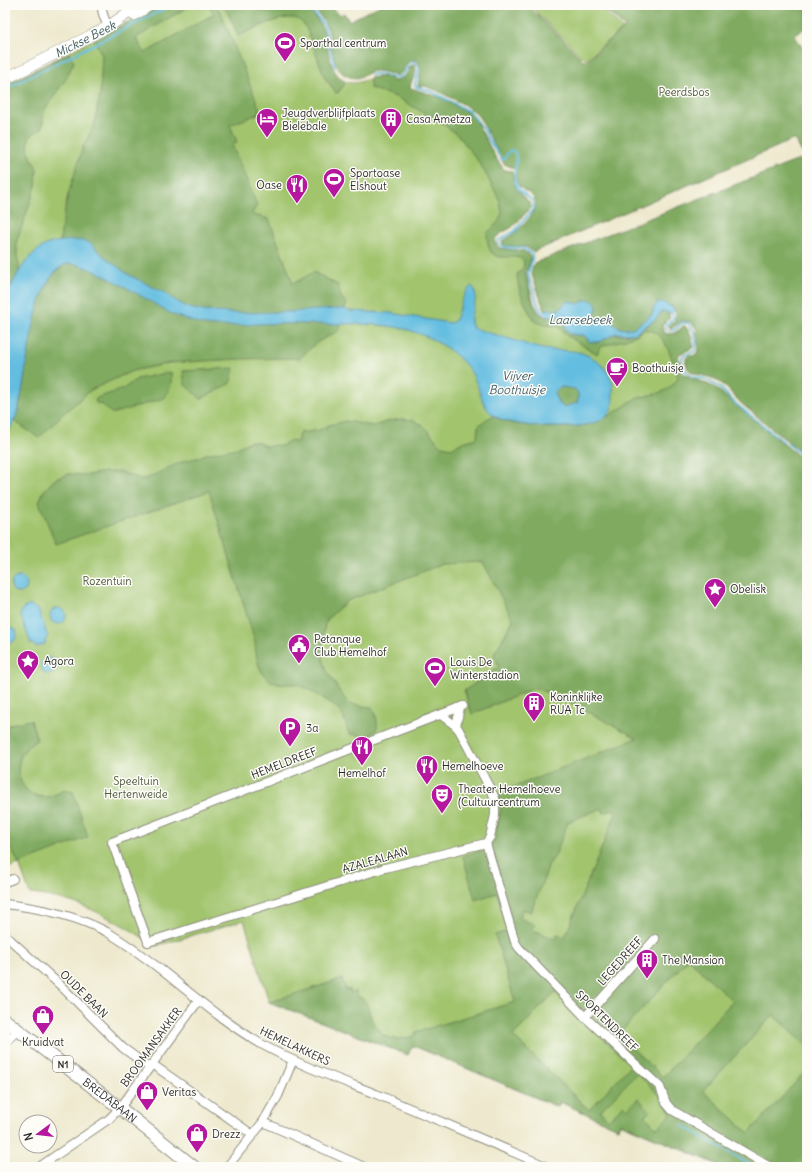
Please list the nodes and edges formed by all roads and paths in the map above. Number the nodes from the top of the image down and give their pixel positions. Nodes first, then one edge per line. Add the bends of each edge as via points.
1 (102, 5) edge
2 (139, 5) edge
3 (150, 5) edge
4 (108, 26) junction
5 (5, 79) edge
6 (441, 715) junction
7 (456, 726) junction
8 (486, 843) junction
9 (5, 904) edge
10 (5, 935) edge
11 (655, 939) dead end
12 (148, 942) junction
13 (140, 953) junction
14 (199, 1000) junction
15 (585, 1017) junction
16 (5, 1020) edge
17 (18, 1030) junction
18 (5, 1043) edge
19 (293, 1060) junction
20 (150, 1066) junction
21 (120, 1108) junction
22 (263, 1122) junction
23 (253, 1135) junction
24 (39, 1167) edge
25 (194, 1167) edge
26 (226, 1167) edge
27 (364, 1167) edge
28 (548, 1167) edge
29 (770, 1167) edge

1 - 4 street via 101,9
2 - 4 main road
3 - 4 main road via 121,22
4 - 5 main road
6 - 7 street
6 - 7 street, HEMELDREEF via 462,707
6 - 12 street, HEMELDREEF via 112,842
7 - 8 street via 495,798 495,815
8 - 12 street, AZALEALAAN via 384,868
8 - 15 street, SPORTENDREEF via 515,942
9 - 13 street, HEMELAKKERS via 76,918 109,933
10 - 20 street, OUDE BAAN via 123,1048
11 - 15 street, LEGEDREEF
12 - 13 street
13 - 14 street, HEMELAKKERS
14 - 19 street, HEMELAKKERS via 252,1038
14 - 20 street, BROOMANSAKKER
15 - 29 street, SPORTENDREEF via 660,1087 666,1103 672,1110
16 - 17 main road, BREDABAAN / N1
17 - 18 street
17 - 21 main road, BREDABAAN / N1
19 - 22 street via 278,1096
19 - 28 street, HEMELAKKERS
20 - 21 street, BROOMANSAKKER
20 - 23 street, OUDE BAAN
21 - 24 street, BROOMANSAKKER via 109,1119
21 - 25 main road, BREDABAAN / N1
22 - 23 street
22 - 27 street
23 - 26 street

